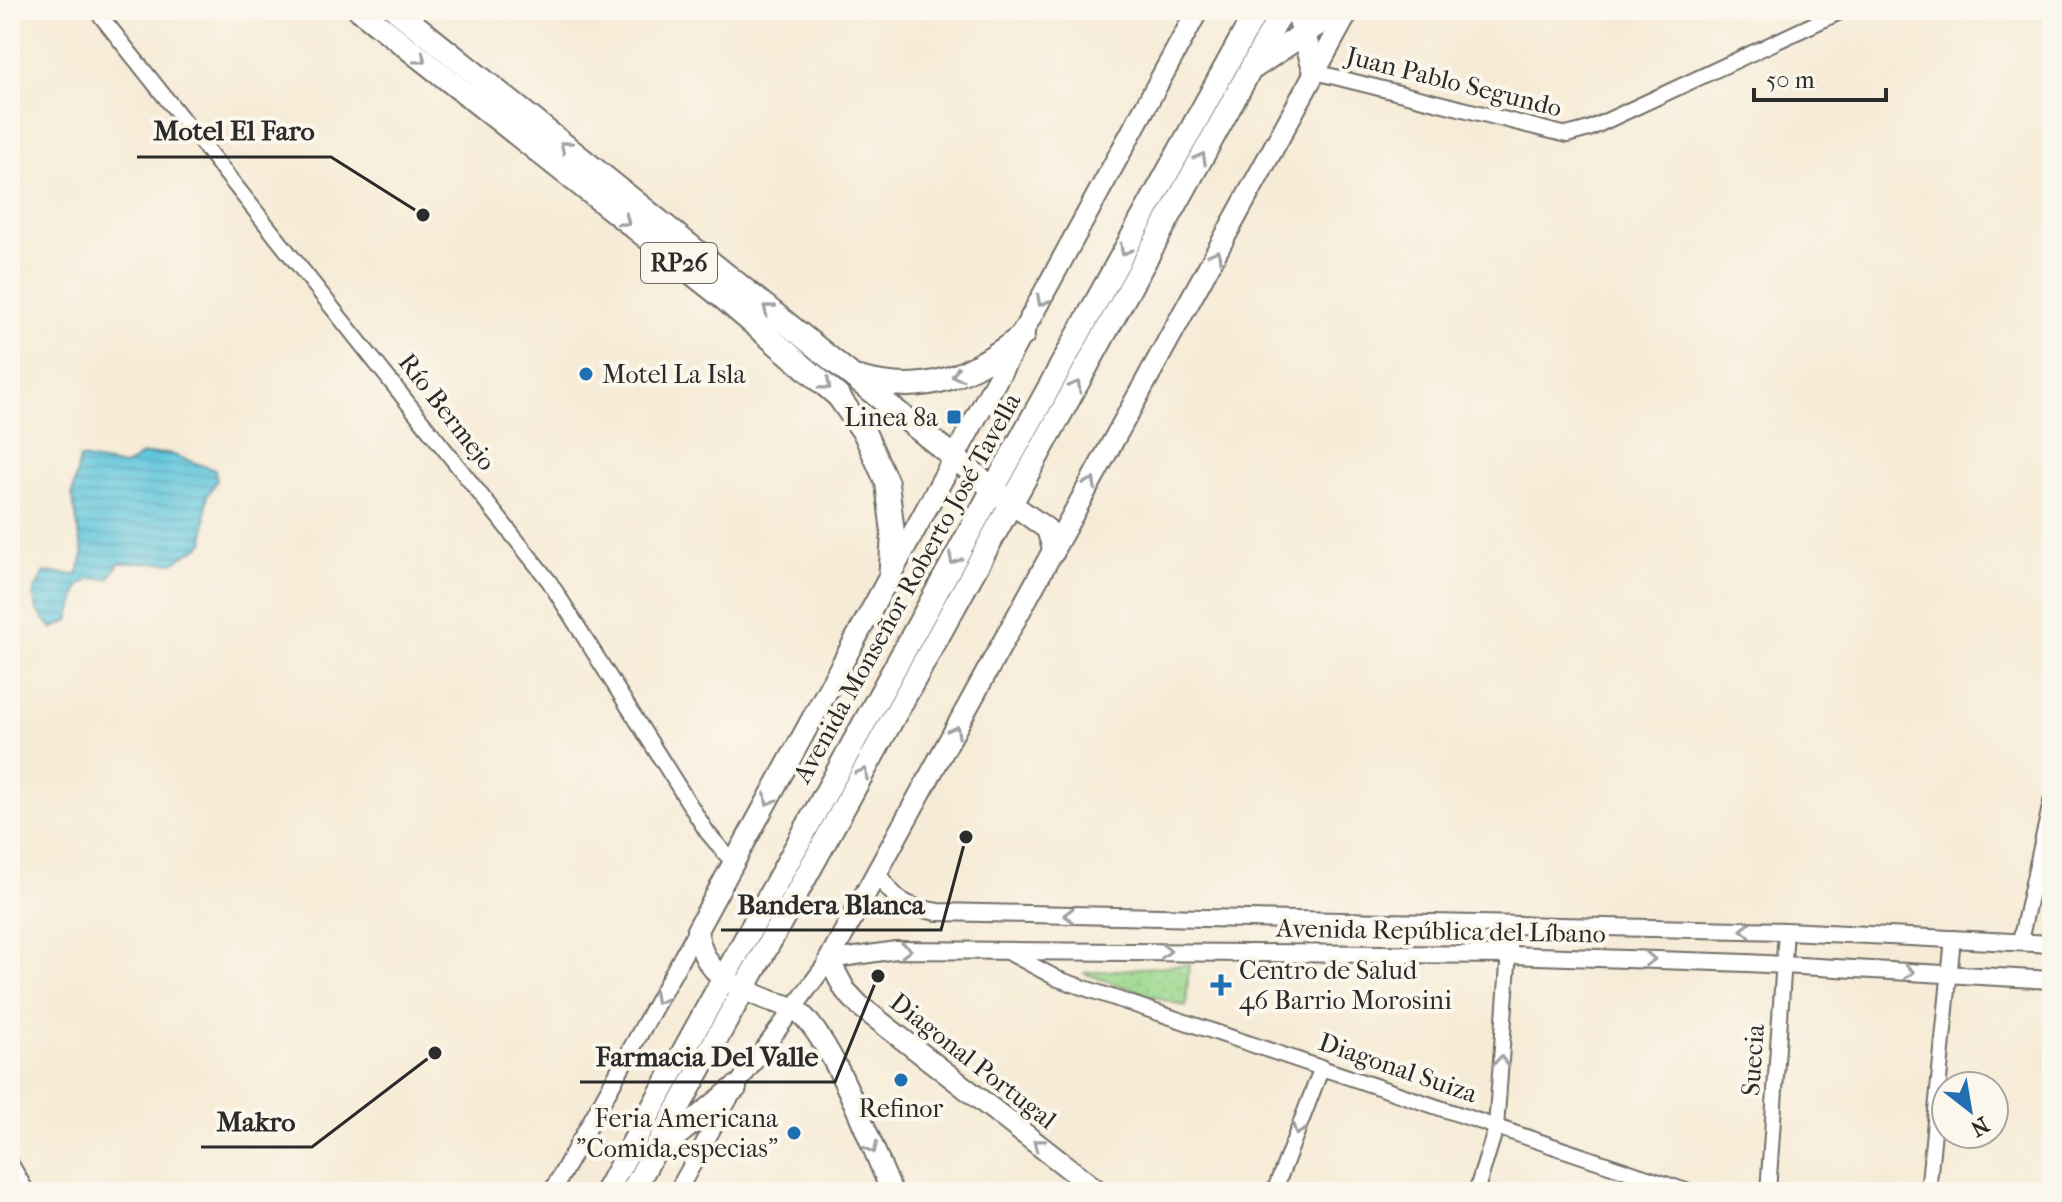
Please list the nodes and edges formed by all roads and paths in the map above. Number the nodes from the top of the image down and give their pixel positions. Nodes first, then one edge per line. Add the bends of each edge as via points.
1 (96, 10) edge
2 (360, 10) edge
3 (396, 10) edge
4 (1198, 10) edge
5 (1257, 10) edge
6 (1283, 10) edge
7 (1297, 10) edge
8 (1339, 10) edge
9 (1349, 10) edge
10 (1844, 10) edge
11 (1304, 33) junction
12 (1249, 71) junction
13 (1315, 72) junction
14 (1023, 335) junction
15 (851, 375) junction
16 (954, 461) junction
17 (992, 491) junction
18 (1012, 504) junction
19 (1054, 552) junction
20 (890, 581) junction
21 (2052, 798) edge
22 (734, 864) junction
23 (877, 873) junction
24 (1511, 924) junction
25 (697, 930) junction
26 (1786, 931) junction
27 (1953, 938) junction
28 (2020, 941) junction
29 (2052, 944) edge
30 (1004, 950) junction
31 (1510, 955) junction
32 (829, 960) junction
33 (1783, 966) junction
34 (1949, 975) junction
35 (2052, 980) edge
36 (734, 983) junction
37 (794, 1007) junction
38 (1322, 1067) junction
39 (735, 1088) junction
40 (1496, 1128) junction
41 (651, 1156) junction
42 (10, 1162) edge
43 (14, 1179) edge
44 (1684, 1191) edge
45 (27, 1192) edge
46 (552, 1192) edge
47 (606, 1192) edge
48 (632, 1192) edge
49 (677, 1192) edge
50 (892, 1192) edge
51 (1099, 1192) edge
52 (1274, 1192) edge
53 (1476, 1192) edge
54 (1768, 1192) edge
55 (1928, 1192) edge

1 - 22 street, Río Bermejo via 549,581 707,832
2 -> 20 main road, RP26 via 722,297 838,396 865,434 887,483 893,533
15 -> 3 main road, RP26
4 -> 14 main road
5 -> 17 main road, Avenida Monseñor Roberto José Tavella
6 - 12 main road, Avenida Monseñor Roberto José Tavella
7 - 11 main road
8 - 11 main road
9 - 13 main road
10 - 13 street, Juan Pablo Segundo via 1567,135
11 - 12 main road
11 - 13 main road
18 -> 12 main road, Avenida Monseñor Roberto José Tavella
19 -> 13 main road
14 -> 15 main road via 990,360 940,382 893,386
14 - 16 main road
15 - 16 main road, RP26
16 - 17 main road, RP26
16 - 20 main road
17 - 18 main road, RP26
17 -> 36 main road, Avenida Monseñor Roberto José Tavella
18 - 19 main road, RP26 via 1047,529
36 -> 18 main road, Avenida Monseñor Roberto José Tavella
23 -> 19 main road
20 -> 22 main road
21 - 28 street
22 - 25 main road
24 -> 23 street, Avenida República del Líbano via 938,912 911,908 892,896
23 - 32 main road
26 -> 24 street, Avenida República del Líbano
24 - 31 street
25 - 36 main road via 700,954
25 -> 46 street
26 - 27 street, Avenida República del Líbano
26 - 33 street, Suecia
27 - 28 street, Avenida República del Líbano
27 - 34 street
28 - 29 street, Avenida República del Líbano
30 -> 31 street, Avenida República del Líbano
32 -> 30 street, Avenida República del Líbano via 896,950
30 - 38 street, Diagonal Suiza via 1058,979
31 -> 33 street, Avenida República del Líbano
40 -> 31 street
32 - 37 street
51 -> 32 main road, Diagonal Portugal via 860,1006
33 -> 34 street, Avenida República del Líbano
33 - 54 street, Suecia
34 - 35 street, Avenida República del Líbano
34 - 55 street
36 - 37 main road
36 - 41 main road, Avenida Monseñor Roberto José Tavella
36 - 47 main road, Avenida Monseñor Roberto José Tavella
37 - 39 street
37 -> 50 main road via 818,1032
38 - 40 street, Diagonal Suiza
38 -> 52 street
39 - 41 main road
39 - 49 street
40 - 44 street, Diagonal Suiza
40 - 53 street
41 - 48 main road, Avenida Monseñor Roberto José Tavella
42 - 43 street
43 - 45 street

